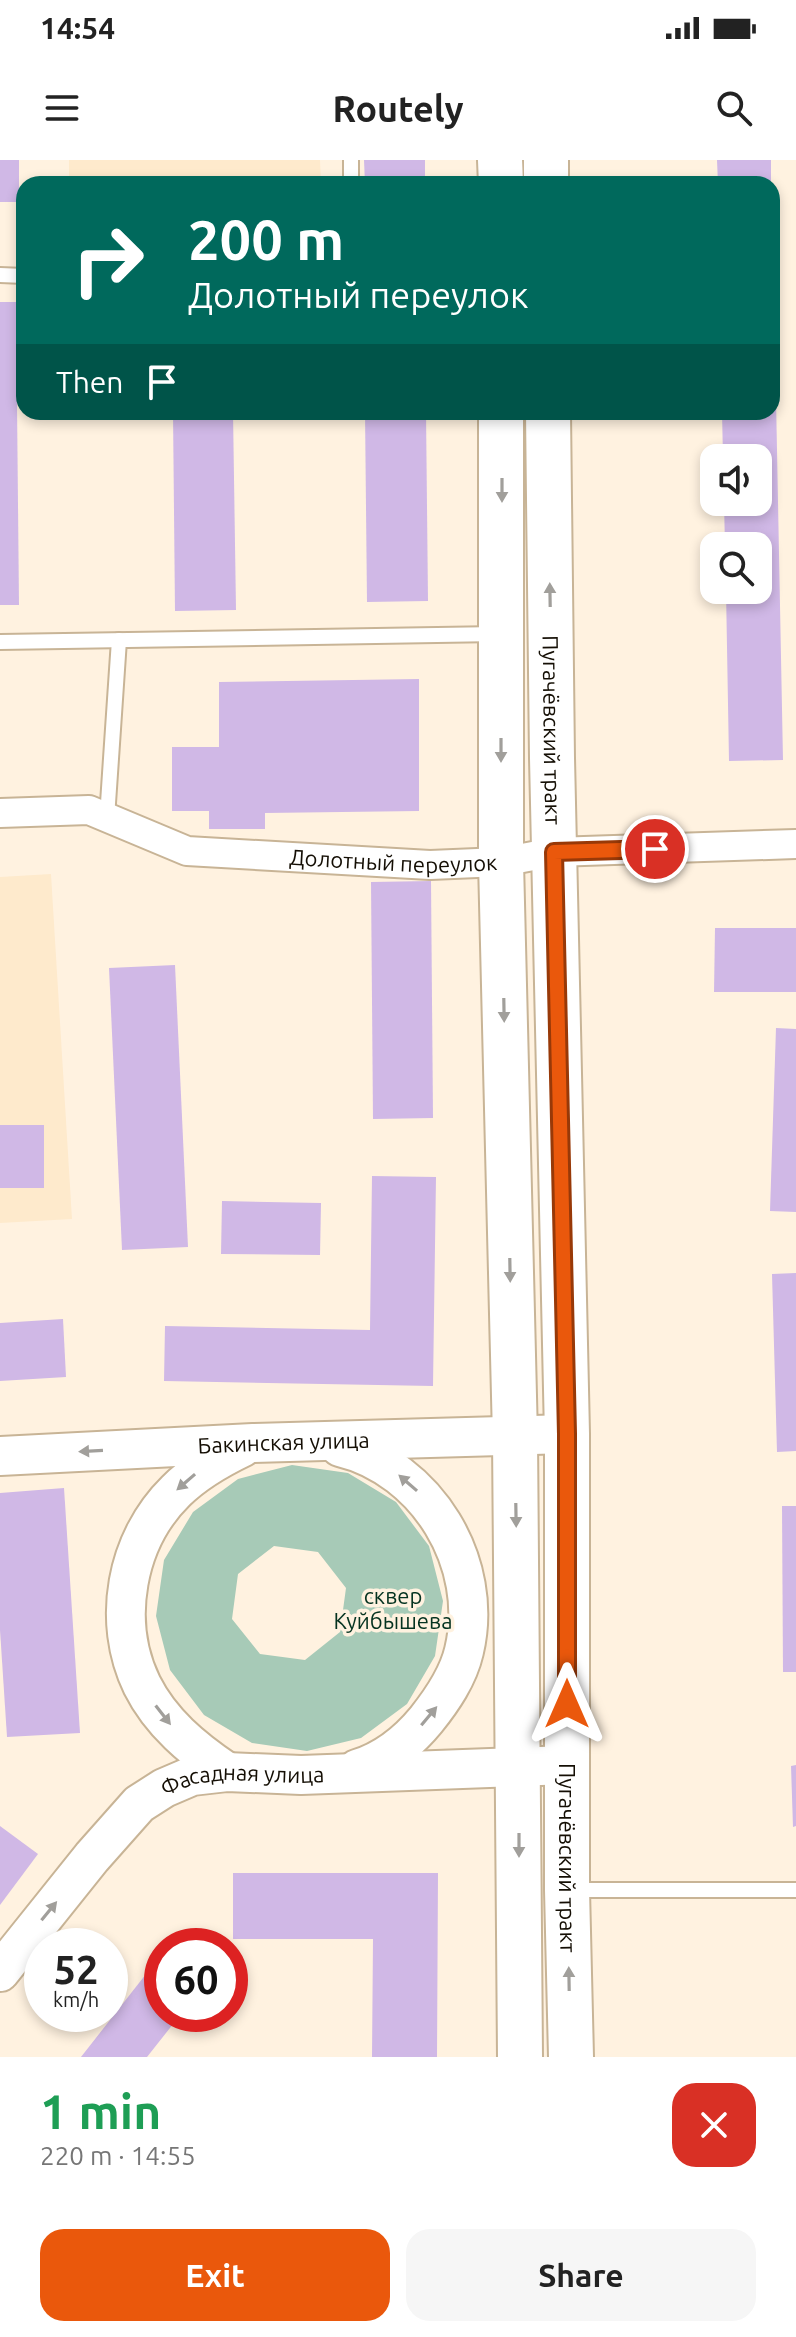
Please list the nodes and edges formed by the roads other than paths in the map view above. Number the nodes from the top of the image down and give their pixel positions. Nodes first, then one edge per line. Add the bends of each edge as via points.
1 (501, 420) edge
2 (548, 420) edge
3 (502, 634) junction
4 (119, 640) junction
5 (0, 642) edge
6 (0, 813) edge
7 (107, 818) junction
8 (796, 844) edge
9 (554, 852) junction
10 (501, 862) junction
11 (567, 1434) junction
12 (515, 1437) junction
13 (321, 1442) junction
14 (253, 1443) junction
15 (0, 1456) edge
16 (567, 1765) junction
17 (519, 1767) junction
18 (227, 1772) junction
19 (343, 1773) junction
20 (567, 1890) junction
21 (796, 1890) edge
22 (0, 1972) edge
23 (520, 2057) edge
24 (571, 2057) edge

1 -> 3 main road
9 -> 2 main road, Пугачёвский тракт
3 - 4 lane
3 -> 10 main road
4 - 5 lane
4 - 7 lane
6 - 7 street, Долотный переулок via 89,810
7 - 10 street, Долотный переулок via 187,851 430,865
8 - 9 street, Долотный переулок
9 - 10 street, Долотный переулок
9 - 11 main road, Пугачёвский тракт
10 -> 12 main road
11 - 12 main road, Бакинская улица
11 - 16 main road, Пугачёвский тракт
12 - 13 main road, Бакинская улица
12 -> 17 main road
13 - 14 main road, Бакинская улица
19 -> 13 main road via 390,1754 442,1700 464,1651 467,1600 450,1536 413,1486 371,1457
14 -> 15 main road, Бакинская улица
14 -> 18 main road via 197,1473 155,1515 141,1537 127,1599 126,1628 142,1685 177,1733
16 - 17 main road, Фасадная улица
16 - 20 main road, Пугачёвский тракт
17 - 19 main road, Фасадная улица
17 -> 23 main road
18 - 19 main road, Фасадная улица
22 -> 18 main road, Фасадная улица via 139,1804 192,1776
20 - 21 lane
24 -> 20 main road, Пугачёвский тракт

